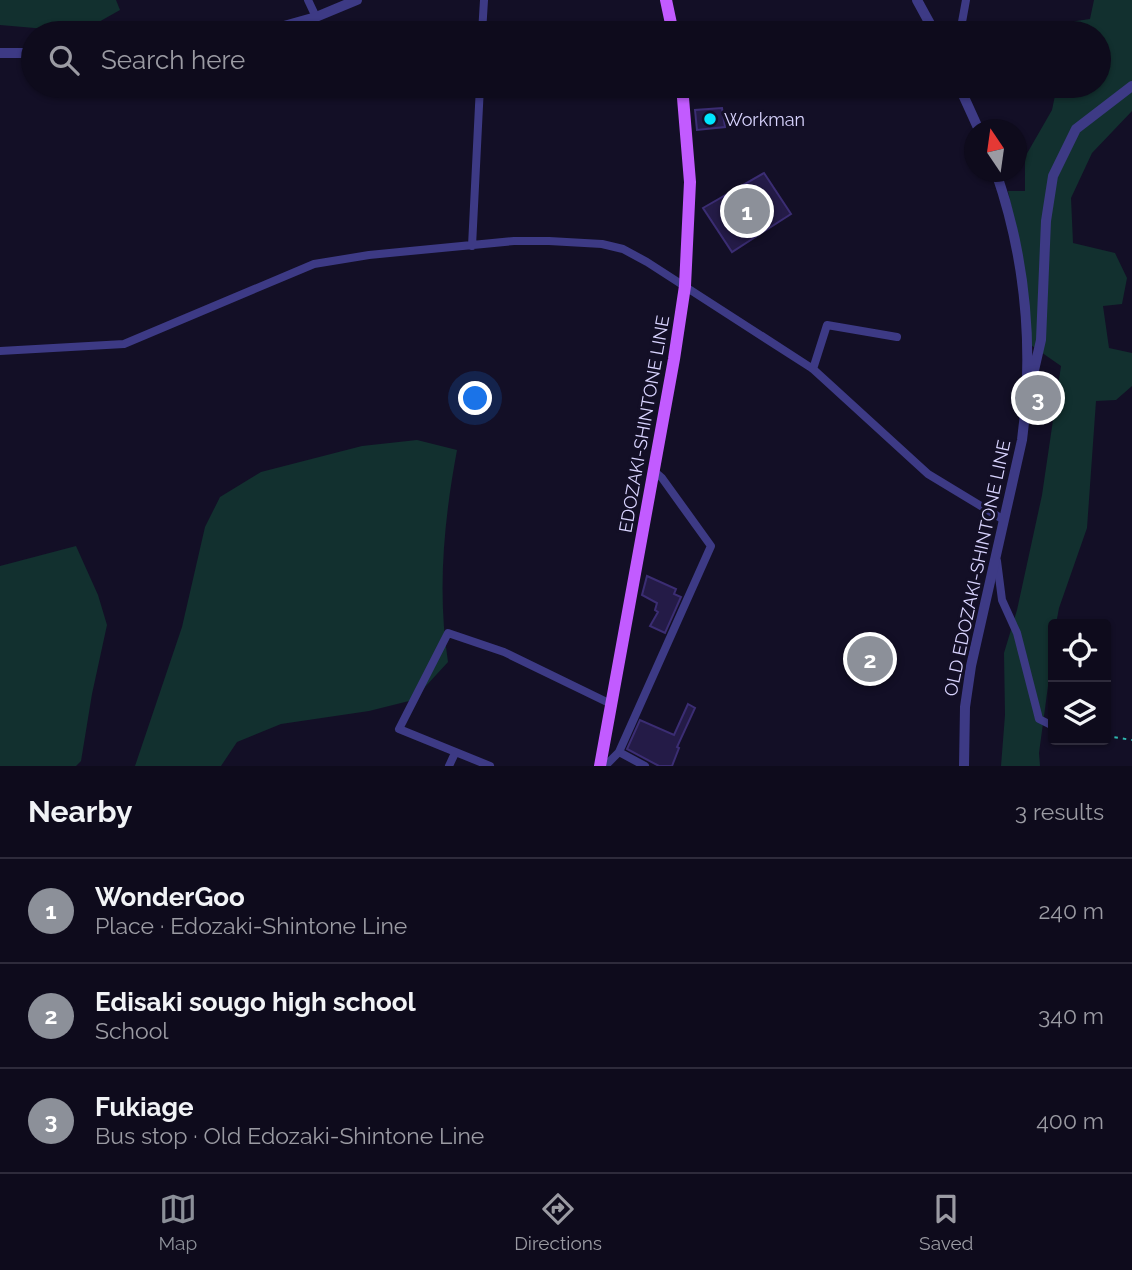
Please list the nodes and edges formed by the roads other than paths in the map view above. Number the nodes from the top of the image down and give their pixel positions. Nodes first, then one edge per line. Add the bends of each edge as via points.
1 (308, 0) edge
2 (357, 0) edge
3 (484, 0) edge
4 (666, 0) edge
5 (917, 0) edge
6 (966, 0) edge
7 (316, 17) junction
8 (302, 21) edge
9 (483, 21) edge
10 (670, 21) edge
11 (928, 21) edge
12 (962, 21) edge
13 (0, 53) edge
14 (21, 53) edge
15 (1132, 86) edge
16 (479, 98) edge
17 (683, 98) edge
18 (964, 98) edge
19 (974, 119) edge
20 (999, 182) edge
21 (472, 246) junction
22 (685, 286) junction
23 (897, 337) dead end
24 (0, 351) edge
25 (813, 369) junction
26 (1027, 402) junction
27 (654, 471) junction
28 (1004, 520) junction
29 (996, 551) junction
30 (611, 704) junction
31 (1048, 723) edge
32 (455, 752) junction
33 (619, 752) junction
34 (449, 766) edge
35 (490, 766) edge
36 (603, 766) edge
37 (645, 766) edge
38 (964, 766) edge

1 - 7 street
2 - 7 street
3 - 9 street
4 - 10 main road
5 - 11 street
6 - 12 street
7 - 8 street
13 - 14 street
15 - 26 street via 1076,129 1053,176 1046,221 1041,340
16 - 21 street
17 - 22 main road, EDOZAKI-SHINTONE LINE via 690,182
18 - 19 street
20 - 26 street, OLD EDOZAKI-SHINTONE LINE via 1016,241 1027,306
21 - 22 street via 514,241 602,244 622,249
21 - 24 street via 314,264 124,344
22 - 25 street
22 - 27 main road, EDOZAKI-SHINTONE LINE
23 - 25 street via 827,325
25 - 28 street via 928,474
26 - 28 street, OLD EDOZAKI-SHINTONE LINE
27 - 30 main road, EDOZAKI-SHINTONE LINE
27 - 33 street via 711,546
28 - 29 street, OLD EDOZAKI-SHINTONE LINE
29 - 31 street via 1002,600 1017,633 1037,711
29 - 38 street, OLD EDOZAKI-SHINTONE LINE via 965,707
30 - 32 street via 504,652 448,633 398,729
30 - 36 main road, EDOZAKI-SHINTONE LINE
32 - 34 street
32 - 35 street
33 - 36 street
33 - 37 street

